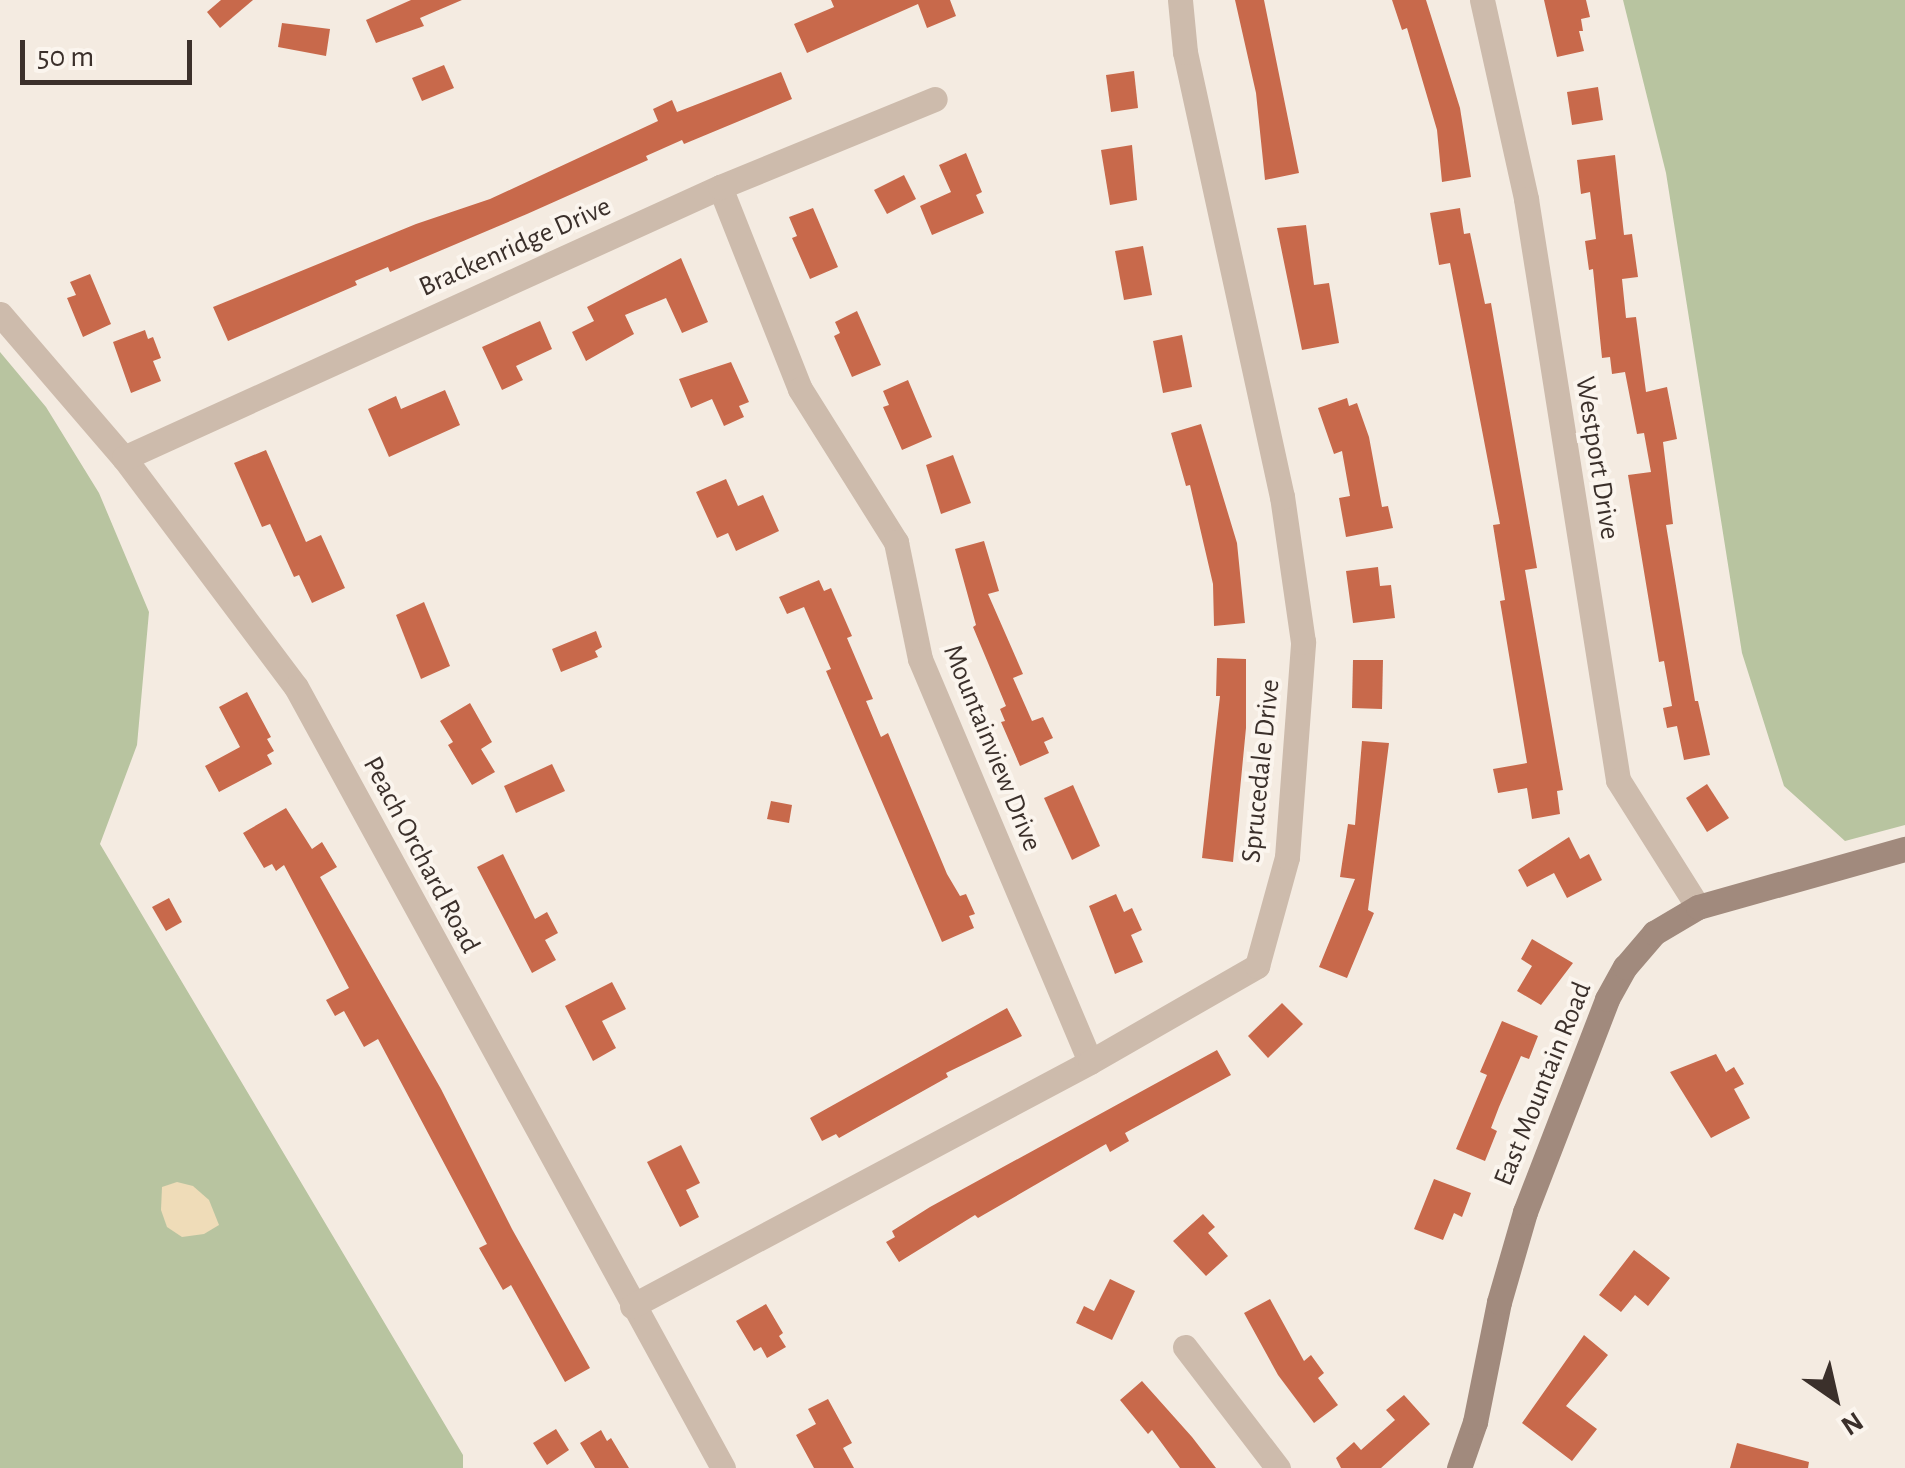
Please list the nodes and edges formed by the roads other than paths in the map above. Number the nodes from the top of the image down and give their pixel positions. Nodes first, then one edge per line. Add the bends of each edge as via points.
1 (1180, 0) edge
2 (1482, 0) edge
3 (936, 99) dead end
4 (720, 187) junction
5 (0, 314) edge
6 (124, 458) junction
7 (1905, 848) edge
8 (1698, 907) junction
9 (1090, 1062) junction
10 (632, 1306) junction
11 (1185, 1347) dead end
12 (723, 1468) edge
13 (1278, 1468) edge
14 (1459, 1468) edge

1 - 9 street, Sprucedale Drive via 1185,52 1282,497 1304,642 1287,857 1257,966
2 - 8 street, Westport Drive via 1526,199 1618,780
3 - 4 street, Brackenridge Drive
4 - 6 street, Brackenridge Drive
4 - 9 street, Mountainview Drive via 800,389 896,542 920,659
5 - 6 street, Peach Orchard Road
6 - 10 street, Peach Orchard Road via 296,687
7 - 8 street, East Mountain Road
8 - 14 street, East Mountain Road via 1647,940 1607,999 1511,1255
9 - 10 street, Sprucedale Drive
10 - 12 street, Peach Orchard Road
11 - 13 street

